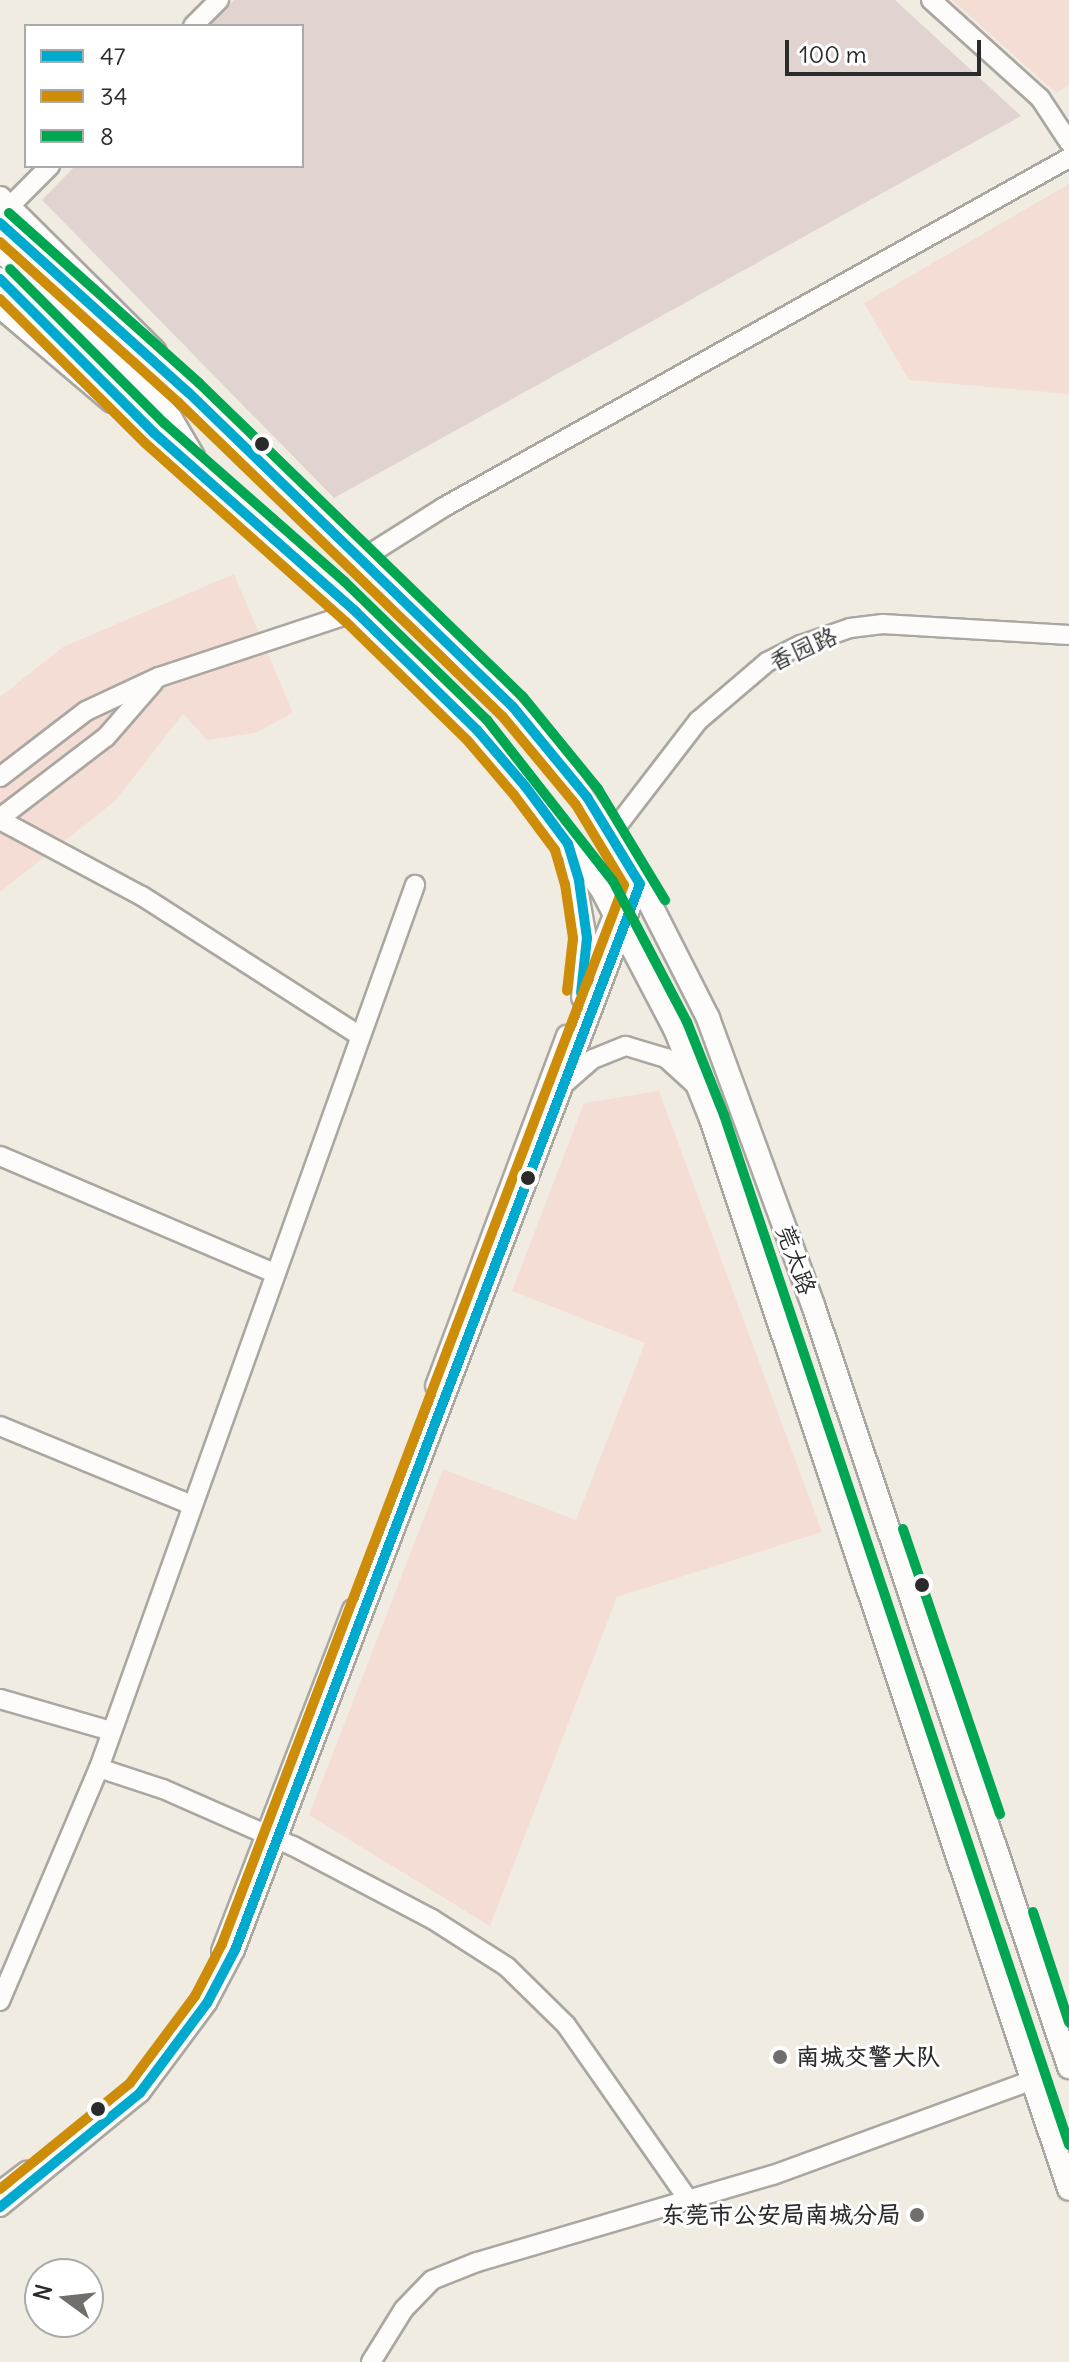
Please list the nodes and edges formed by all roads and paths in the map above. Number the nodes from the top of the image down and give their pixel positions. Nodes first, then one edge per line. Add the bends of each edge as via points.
1 (219, 0) edge
2 (931, 0) edge
3 (195, 24) edge
4 (1069, 142) edge
5 (1069, 158) edge
6 (48, 168) edge
7 (3, 209) edge
8 (0, 250) edge
9 (0, 279) edge
10 (0, 306) edge
11 (130, 372) junction
12 (189, 393) junction
13 (154, 433) junction
14 (232, 438) junction
15 (201, 469) junction
16 (360, 560) junction
17 (356, 612) junction
18 (1069, 635) edge
19 (159, 677) junction
20 (0, 777) edge
21 (0, 819) edge
22 (611, 834) junction
23 (568, 844) junction
24 (636, 876) junction
25 (415, 885) dead end
26 (618, 920) junction
27 (581, 998) junction
28 (360, 1036) junction
29 (559, 1088) junction
30 (700, 1089) junction
31 (0, 1156) edge
32 (274, 1273) junction
33 (0, 1426) edge
34 (192, 1505) junction
35 (0, 1699) edge
36 (111, 1731) junction
37 (99, 1768) junction
38 (274, 1836) junction
39 (1047, 1997) junction
40 (0, 2001) edge
41 (1069, 2025) edge
42 (1069, 2067) edge
43 (1033, 2080) junction
44 (1069, 2189) edge
45 (0, 2191) edge
46 (688, 2199) junction
47 (0, 2207) edge
48 (371, 2362) edge

1 - 3 street
2 - 4 street via 1040,98
5 - 16 street via 444,507
6 - 7 street
7 - 12 main road, 莞太路 via 122,338
7 - 12 main road via 138,331
8 - 11 main road
9 - 13 main road, 莞太路
10 - 13 main road via 43,348
11 - 14 main road
11 - 15 main road via 171,419
12 - 14 main road, 莞太路
13 - 15 main road, 莞太路
14 - 16 main road, 莞太路
15 - 17 main road, 莞太路
16 - 22 main road, 莞太路 via 513,707
17 - 19 street
17 - 23 main road, 莞太路 via 477,730
18 - 22 street, 香园路 via 883,624 850,628 801,645 767,662 698,721
19 - 20 street via 86,711
19 - 21 street via 106,737
21 - 28 street via 142,896
22 - 24 main road, 莞太路
23 - 26 main road, 莞太路
23 - 27 street via 587,938
24 - 26 street
24 - 39 main road, 莞太路 via 708,1018 813,1305
25 - 28 street
26 - 27 street
26 - 29 street
26 - 30 main road, 莞太路
27 - 38 street
28 - 32 street
29 - 30 street via 593,1059 626,1046 666,1058
29 - 38 street
30 - 43 main road, 莞太路
31 - 32 street
32 - 34 street
33 - 34 street
34 - 36 street
35 - 36 street
36 - 37 street
37 - 38 street
37 - 40 street
38 - 45 street via 224,1946 166,2042 100,2114
38 - 46 street via 432,1919 507,1967 566,2025
38 - 47 street via 235,1950 176,2049 108,2122
39 - 41 street
39 - 42 main road, 莞太路
43 - 44 main road, 莞太路
43 - 46 street via 773,2175
46 - 48 street via 432,2280 404,2309

